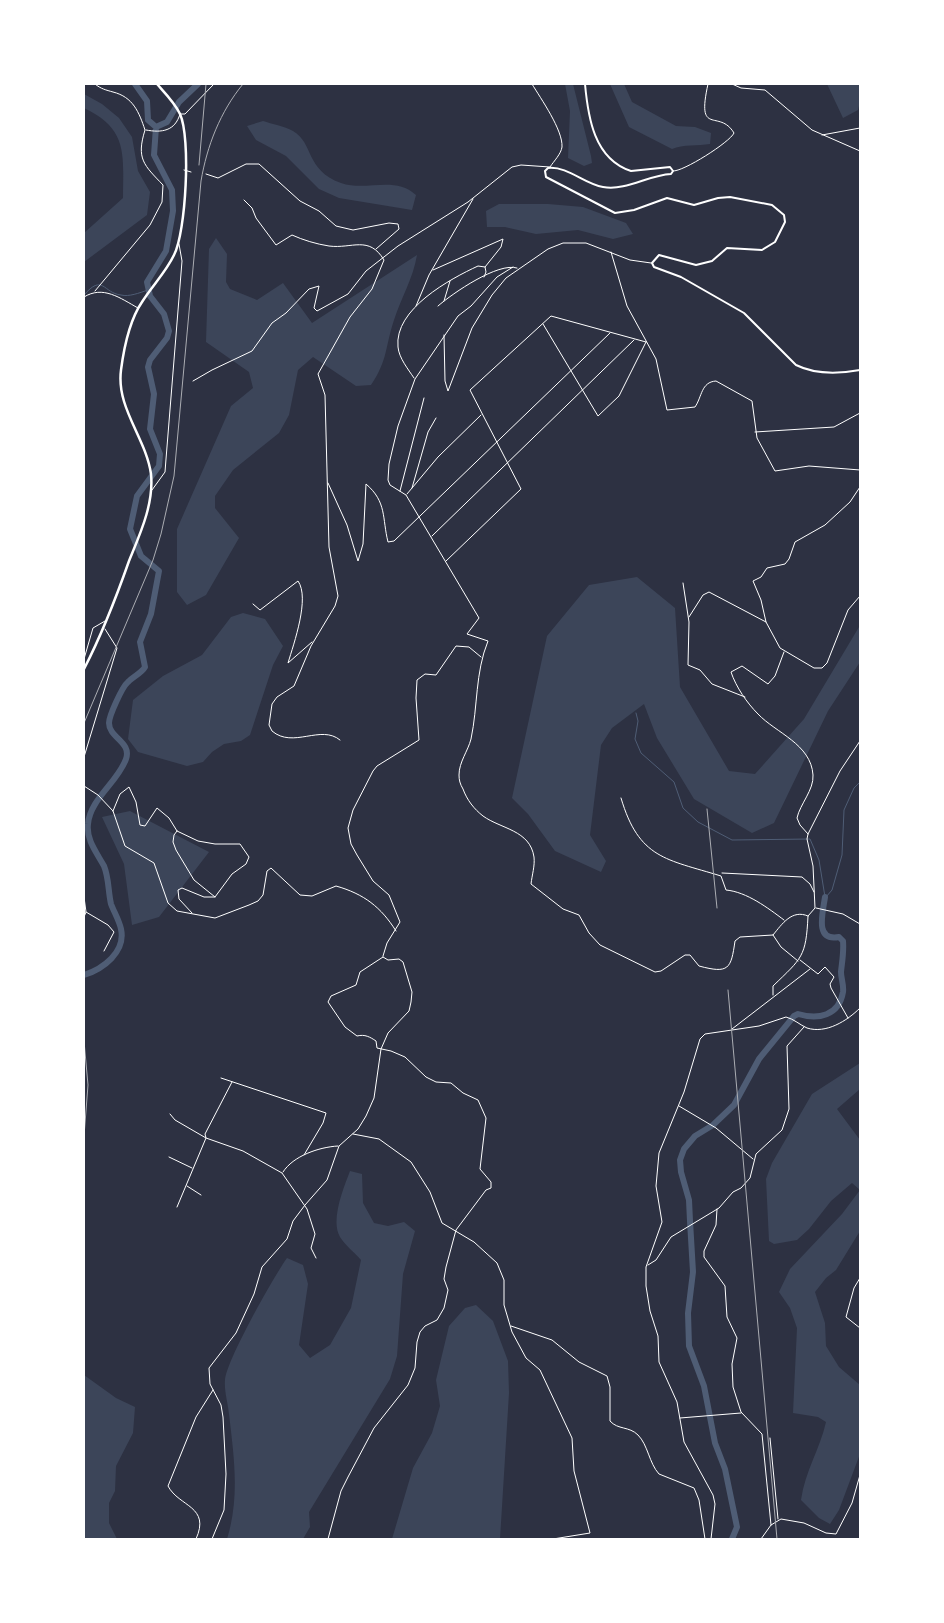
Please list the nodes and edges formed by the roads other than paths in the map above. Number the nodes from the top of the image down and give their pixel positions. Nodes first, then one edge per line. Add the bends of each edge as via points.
1 (95, 84) edge
2 (157, 84) edge
3 (214, 84) edge
4 (532, 84) edge
5 (585, 84) edge
6 (708, 84) edge
7 (732, 84) edge
8 (179, 112) junction
9 (860, 128) edge
10 (145, 130) junction
11 (821, 135) junction
12 (860, 151) edge
13 (550, 167) junction
14 (184, 170) junction
15 (674, 171) junction
16 (192, 172) dead end
17 (206, 174) dead end
18 (474, 197) junction
19 (244, 200) dead end
20 (179, 243) junction
21 (375, 249) junction
22 (611, 252) junction
23 (383, 259) junction
24 (652, 263) junction
25 (485, 266) junction
26 (513, 267) junction
27 (518, 269) junction
28 (433, 270) junction
29 (484, 277) junction
30 (450, 280) junction
31 (96, 291) junction
32 (84, 297) edge
33 (444, 301) junction
34 (416, 306) junction
35 (438, 306) dead end
36 (138, 308) junction
37 (543, 323) junction
38 (610, 333) junction
39 (444, 334) junction
40 (634, 340) junction
41 (646, 342) junction
42 (860, 370) edge
43 (571, 371) junction
44 (415, 378) junction
45 (193, 381) dead end
46 (583, 391) junction
47 (424, 398) dead end
48 (860, 413) edge
49 (482, 414) junction
50 (436, 418) dead end
51 (755, 432) junction
52 (496, 442) junction
53 (507, 463) junction
54 (860, 470) edge
55 (327, 482) junction
56 (860, 487) edge
57 (412, 488) junction
58 (151, 490) junction
59 (400, 492) junction
60 (406, 495) junction
61 (419, 517) junction
62 (431, 537) junction
63 (446, 562) junction
64 (684, 583) dead end
65 (860, 596) edge
66 (860, 599) edge
67 (253, 604) dead end
68 (688, 618) junction
69 (107, 621) junction
70 (766, 622) junction
71 (104, 629) junction
72 (315, 640) junction
73 (784, 652) junction
74 (481, 657) junction
75 (84, 659) edge
76 (84, 669) edge
77 (746, 697) junction
78 (340, 740) dead end
79 (860, 741) edge
80 (84, 756) edge
81 (84, 786) edge
82 (621, 798) dead end
83 (113, 811) junction
84 (178, 831) junction
85 (808, 834) junction
86 (722, 873) dead end
87 (814, 894) junction
88 (84, 897) edge
89 (215, 897) junction
90 (815, 908) junction
91 (86, 912) junction
92 (193, 914) junction
93 (808, 916) junction
94 (84, 917) edge
95 (785, 921) junction
96 (860, 924) edge
97 (396, 931) junction
98 (773, 935) junction
99 (104, 951) dead end
100 (383, 957) junction
101 (799, 960) junction
102 (810, 969) junction
103 (774, 995) junction
104 (860, 1008) edge
105 (848, 1018) junction
106 (805, 1027) junction
107 (731, 1030) junction
108 (381, 1049) junction
109 (221, 1078) dead end
110 (233, 1081) junction
111 (679, 1106) junction
112 (170, 1114) dead end
113 (352, 1134) junction
114 (206, 1138) junction
115 (339, 1146) junction
116 (304, 1155) junction
117 (169, 1157) dead end
118 (754, 1159) junction
119 (192, 1169) junction
120 (282, 1173) junction
121 (186, 1186) junction
122 (201, 1195) dead end
123 (305, 1205) junction
124 (177, 1207) dead end
125 (717, 1208) junction
126 (456, 1230) junction
127 (316, 1258) dead end
128 (646, 1267) junction
129 (860, 1278) edge
130 (510, 1326) junction
131 (860, 1328) edge
132 (213, 1390) junction
133 (741, 1412) junction
134 (679, 1418) junction
135 (770, 1438) dead end
136 (860, 1475) edge
137 (778, 1520) junction
138 (770, 1525) junction
139 (196, 1539) edge
140 (212, 1539) edge
141 (328, 1539) edge
142 (553, 1539) edge
143 (705, 1539) edge
144 (711, 1539) edge
145 (761, 1539) edge

1 - 10 street via 131,100
2 - 8 main road
3 - 8 street via 185,114
4 - 13 street via 561,141 561,151
5 - 15 main road via 596,140 608,155 631,171 670,167
6 - 15 street via 704,114 712,121 729,126 734,133 729,140 679,172
7 - 11 street via 765,90
8 - 10 street via 177,124 172,128 160,132
8 - 14 main road via 186,132
9 - 11 street
10 - 31 street via 140,155 163,185 162,202 145,232
11 - 12 street
13 - 15 main road via 611,188
13 - 18 street via 512,167
13 - 24 main road via 544,174 554,183 616,213 667,198 694,205 730,197 772,206 784,216 785,222 775,242 762,250 727,248 706,264 659,255
14 - 16 street
14 - 20 main road
17 - 21 street via 218,178 246,164 259,164 300,202 319,211 336,226 354,230 398,224 399,229
18 - 23 street
18 - 28 street
19 - 21 street via 276,245 292,234 323,245 365,244
20 - 36 main road via 168,267
20 - 58 street via 182,261 165,472
21 - 23 street
22 - 24 street via 630,260
22 - 27 street via 586,243 563,242
22 - 41 street via 627,306
23 - 45 street via 366,271 348,294 317,311 314,308 319,286 308,289 272,324 252,351
23 - 55 street via 372,289 350,317 318,374 325,395
24 - 42 main road via 654,267 680,277 744,313 789,360 803,369 832,374
25 - 28 street via 503,239
25 - 29 street
25 - 30 street via 478,266
26 - 27 street
26 - 29 street
26 - 39 street via 498,277
27 - 39 street via 492,295 474,324 448,392
28 - 34 street
29 - 33 street
30 - 33 street
30 - 34 street
31 - 32 street
31 - 36 street via 116,296
33 - 35 street
34 - 44 street via 400,332 398,346
36 - 58 main road via 127,340 120,384 126,409 150,469
37 - 38 street via 551,316
37 - 43 street
37 - 49 street via 470,391
38 - 40 street
38 - 43 street
39 - 44 street
40 - 41 street
40 - 46 street
41 - 46 street via 619,396 598,416
41 - 51 street via 656,359 667,410 695,407 705,387 716,381 752,401
43 - 46 street
43 - 52 street
44 - 59 street via 389,464 388,480
46 - 53 street
47 - 59 street
48 - 51 street via 834,427
49 - 52 street
49 - 57 street
50 - 57 street via 428,432
51 - 54 street via 760,448 775,471 809,466
52 - 53 street
52 - 61 street
53 - 62 street
53 - 63 street via 520,489
55 - 61 street via 348,525 358,561 363,544 366,484 384,509 388,542 398,538
55 - 72 street via 329,547 338,596
56 - 70 street via 850,502 825,525 795,542 785,564 767,568 761,577 753,581
57 - 60 street
58 - 69 main road via 147,514
59 - 60 street
60 - 61 street
61 - 62 street
62 - 63 street
63 - 74 street via 479,618 467,634 488,641
64 - 68 street
65 - 66 street
66 - 73 street via 848,610 832,654 822,668 814,668
67 - 72 street via 260,610 298,581 302,590 300,617 288,662
68 - 70 street via 703,595 709,592
68 - 77 street via 688,665 700,670 712,684
69 - 71 main road
69 - 75 street via 93,628
70 - 73 street
71 - 76 main road
71 - 80 street via 117,648
72 - 78 street via 294,686 274,701 269,725 284,739 332,735
73 - 77 street via 775,676 768,684 742,666 732,671 734,682
74 - 97 street via 469,648 456,646 436,675 425,674 417,680 419,740 377,766 350,818 349,836 357,855 373,881 389,895 397,911 400,922
74 - 98 street via 475,720 470,744 460,767 460,782 474,808 484,817 516,832 528,843 534,857 531,884 563,909 579,915 600,946 655,972 685,954 699,966 710,969 728,967 733,961 735,941 740,937
77 - 85 street via 758,715 799,746 808,762 813,777 797,818
79 - 85 street via 840,771
81 - 83 street
82 - 95 street via 626,816 644,846 662,858 721,876 726,890 762,904
83 - 84 street via 120,794 129,787 136,802 140,825 145,826 157,808
83 - 92 street via 125,846 154,863 168,904 177,911
84 - 89 street via 173,842 176,850 194,880
84 - 89 street via 205,843 240,844 246,850 249,857 246,864 232,874
85 - 87 street
86 - 87 street via 802,877
87 - 90 street
88 - 91 street
89 - 92 street via 204,897 182,888 178,890 179,899
90 - 93 street
90 - 96 street via 843,914
91 - 94 street
91 - 99 street via 114,932
92 - 97 street via 215,918 258,901 263,895 267,871 271,868 300,895 312,896 336,886 356,893 378,906
93 - 95 street via 800,914
93 - 101 street via 808,939
95 - 98 street
97 - 100 street via 387,943
98 - 101 street via 780,947
100 - 108 street via 388,960 399,958 403,962 412,992 409,1011 388,1033
100 - 108 street via 360,972 356,986 328,999 345,1027 357,1036 370,1038
101 - 102 street
101 - 103 street via 773,986
102 - 103 street
102 - 105 street via 818,974 825,967 834,976 831,988
103 - 107 street
104 - 105 street
105 - 106 street via 823,1029
106 - 107 street via 786,1016 759,1026
106 - 118 street via 788,1043 786,1050 789,1108 786,1121 782,1130 760,1148
107 - 111 street via 710,1032 700,1039
108 - 113 street via 374,1098 366,1116
108 - 126 street via 405,1057 433,1081 451,1083 478,1100 485,1111 480,1168 492,1188 486,1190
109 - 110 street
110 - 114 street via 214,1112 204,1134
110 - 116 street via 326,1113
111 - 118 street via 716,1128
111 - 128 street via 659,1153 656,1186 662,1222
112 - 114 street
113 - 115 street
113 - 126 street via 379,1139 410,1162 430,1192 442,1223
114 - 119 street
114 - 120 street via 242,1151
115 - 116 street
115 - 123 street via 327,1180
116 - 120 street via 289,1163
117 - 119 street
118 - 125 street via 750,1178
119 - 121 street
120 - 123 street
121 - 122 street
121 - 124 street
123 - 127 street via 315,1234 311,1248
123 - 132 street via 293,1221 287,1239 262,1267 236,1333 209,1368 208,1378
125 - 128 street via 671,1237 656,1260
125 - 133 street via 716,1225 704,1257 725,1286 727,1317 737,1338 732,1387
126 - 130 street via 497,1263 504,1280 504,1305
126 - 141 street via 444,1279 448,1290 444,1308 437,1320 420,1332 415,1368 408,1385 374,1428 348,1477
128 - 134 street via 648,1305 658,1336 660,1362 677,1402
129 - 131 street via 846,1318
130 - 142 street via 526,1358 540,1370 572,1438 574,1472 590,1533
130 - 143 street via 552,1340 578,1362 607,1376 610,1421 640,1436 659,1474 694,1488 698,1493
132 - 139 street via 196,1417 168,1486 197,1512 200,1522
132 - 140 street via 223,1417 226,1481 224,1510
133 - 134 street
133 - 138 street via 762,1434
134 - 144 street via 684,1442 713,1495
135 - 137 street
136 - 137 street via 852,1503 836,1534 788,1519
137 - 138 street
138 - 145 street

